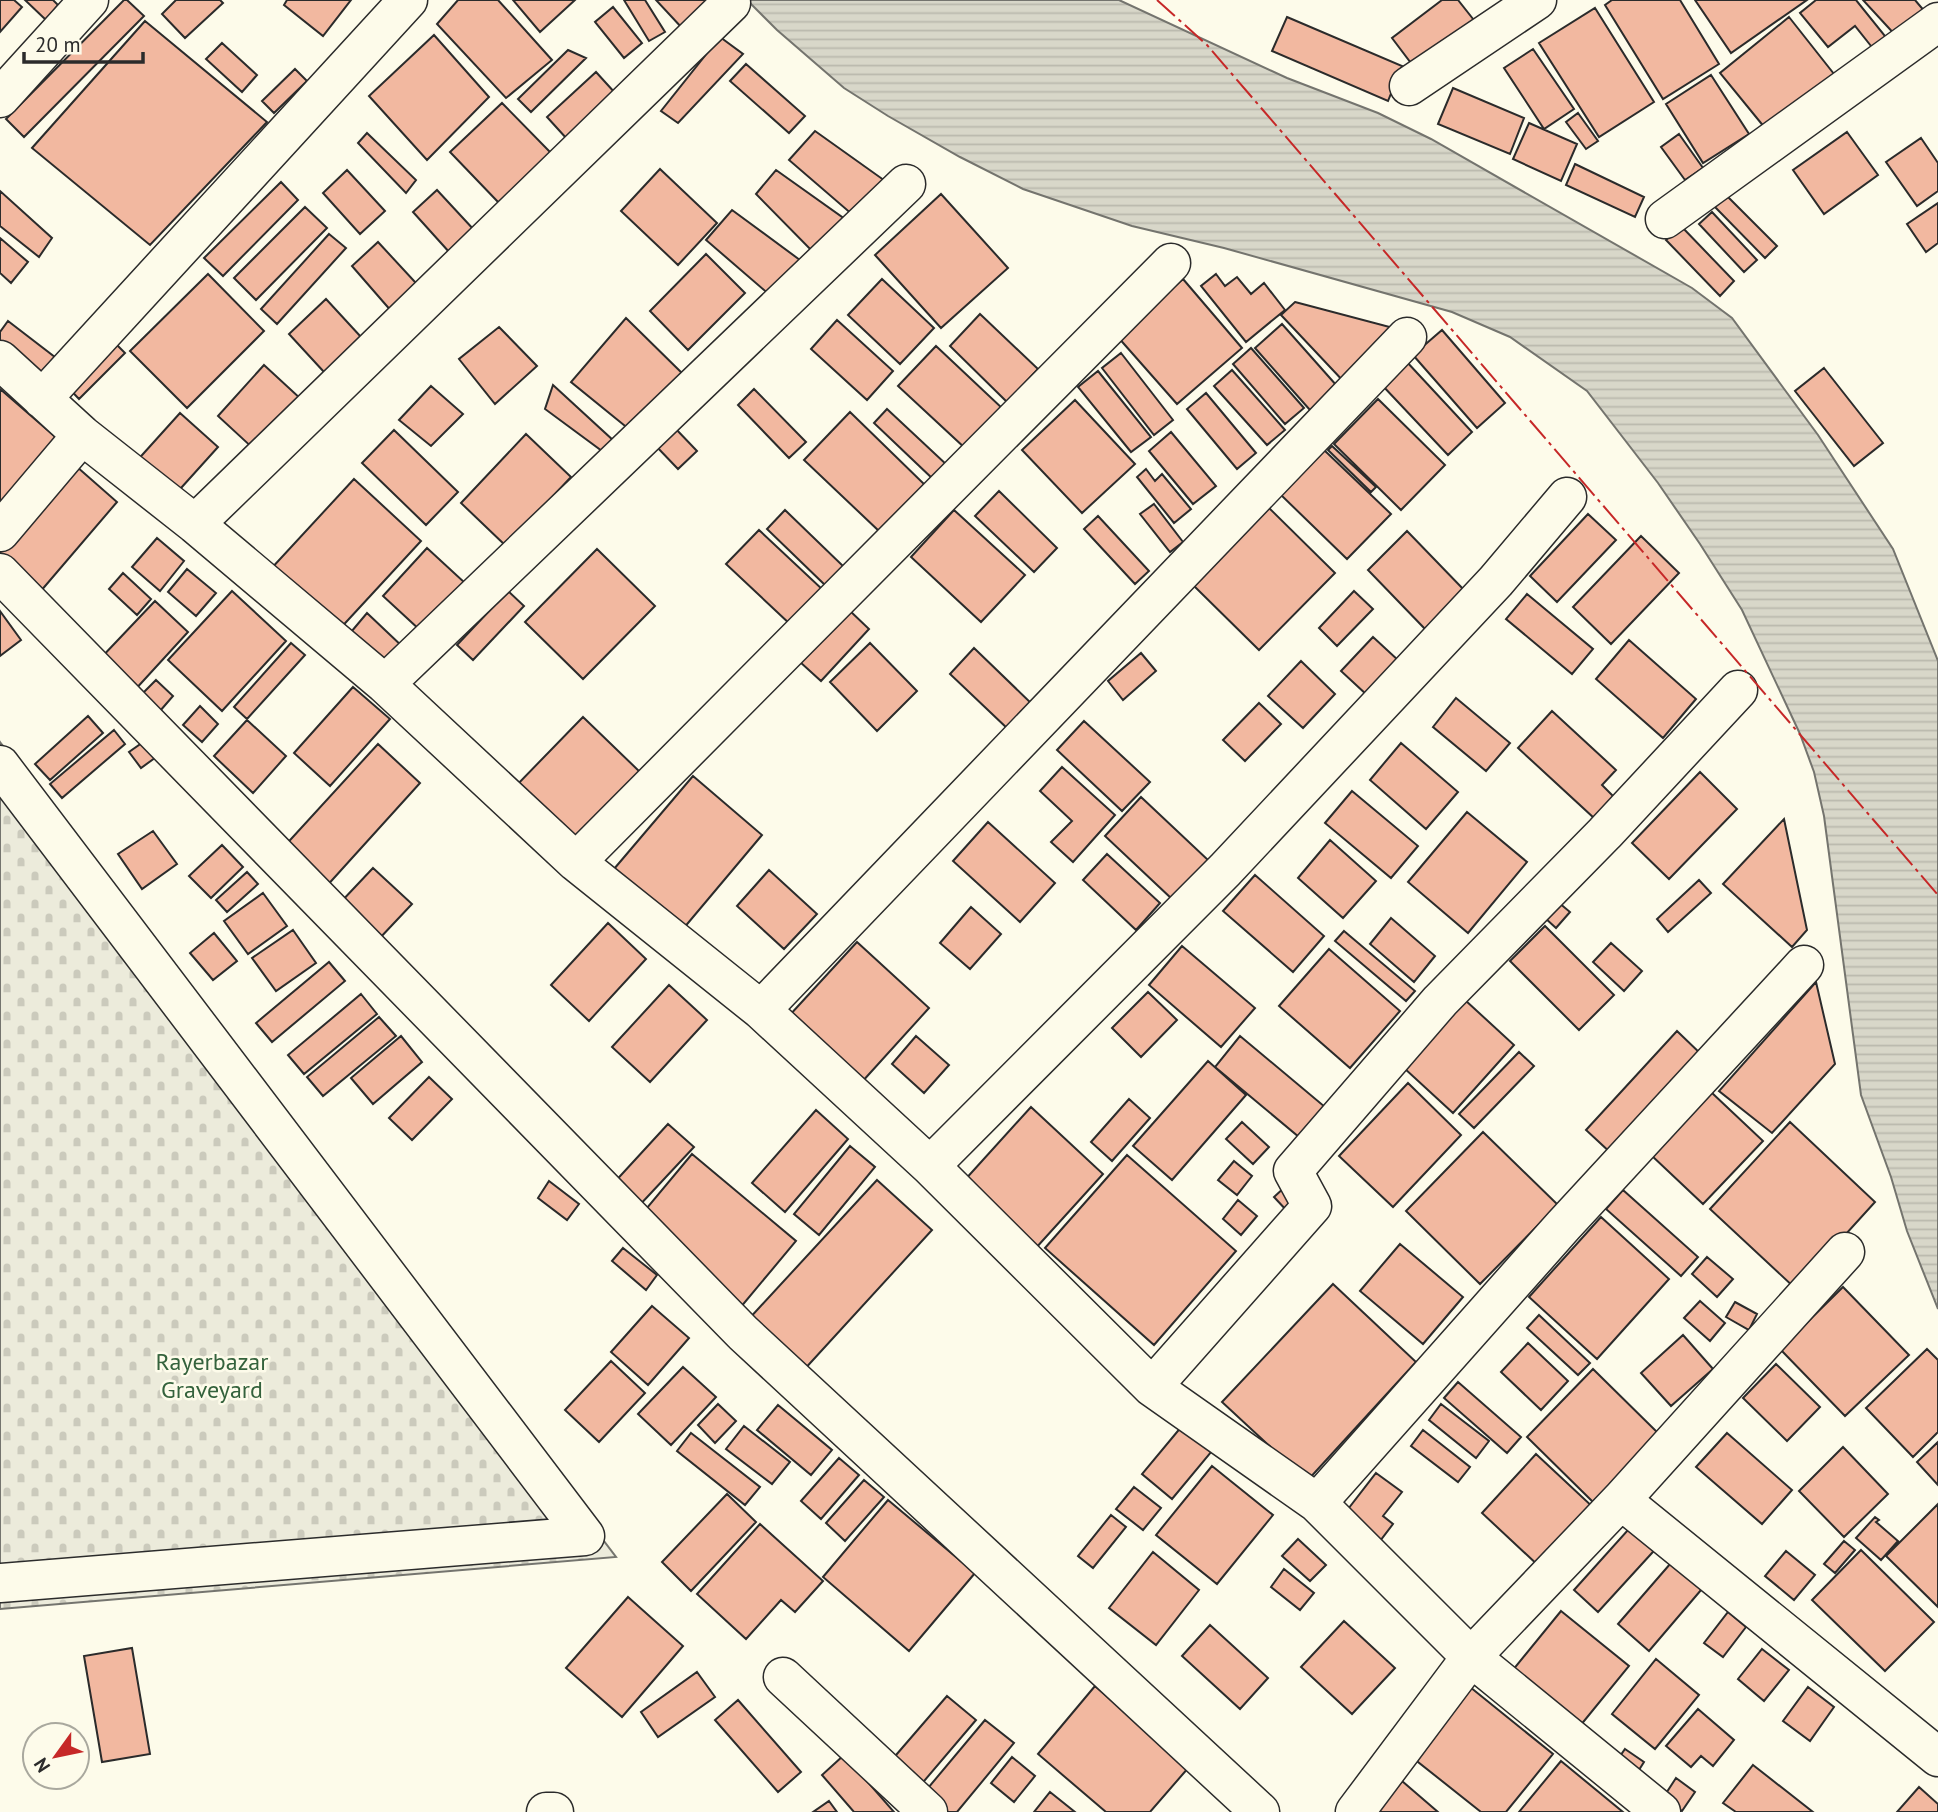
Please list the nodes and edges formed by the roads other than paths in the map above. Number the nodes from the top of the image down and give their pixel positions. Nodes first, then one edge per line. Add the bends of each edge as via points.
1 (89, 0) edge
2 (408, 0) edge
3 (1537, 0) edge
4 (731, 3) dead end
5 (1938, 22) edge
6 (1409, 86) dead end
7 (0, 98) edge
8 (906, 184) dead end
9 (1665, 219) dead end
10 (1171, 263) dead end
11 (1407, 337) dead end
12 (0, 360) edge
13 (42, 399) junction
14 (82, 435) junction
15 (1567, 497) dead end
16 (195, 524) junction
17 (0, 532) edge
18 (0, 573) edge
19 (385, 684) junction
20 (1738, 690) dead end
21 (0, 765) edge
22 (576, 862) junction
23 (1804, 965) dead end
24 (761, 1010) junction
25 (930, 1166) junction
26 (1845, 1252) dead end
27 (1152, 1387) junction
28 (1621, 1500) junction
29 (1317, 1503) junction
30 (0, 1583) edge
31 (1471, 1657) junction
32 (783, 1677) dead end
33 (1938, 1757) edge
34 (546, 1812) edge
35 (554, 1812) edge
36 (928, 1812) edge
37 (1260, 1812) edge
38 (1354, 1812) edge
39 (1661, 1812) edge

1 - 7 street
2 - 13 street
3 - 6 street
4 - 16 street
5 - 9 street
8 - 19 street
10 - 22 street
11 - 24 street
12 - 13 street
13 - 14 street
14 - 16 street
14 - 17 street
15 - 25 street via 1496,581 1226,870
16 - 19 street
18 - 37 street via 743,1333
19 - 22 street
20 - 27 street via 1440,1001 1293,1171 1312,1206
21 - 30 street via 585,1536
22 - 24 street
23 - 29 street via 1563,1226
24 - 25 street
25 - 27 street
26 - 28 street
27 - 29 street
28 - 31 street
28 - 33 street
29 - 31 street
31 - 38 street
31 - 39 street
32 - 36 street
34 - 35 street

